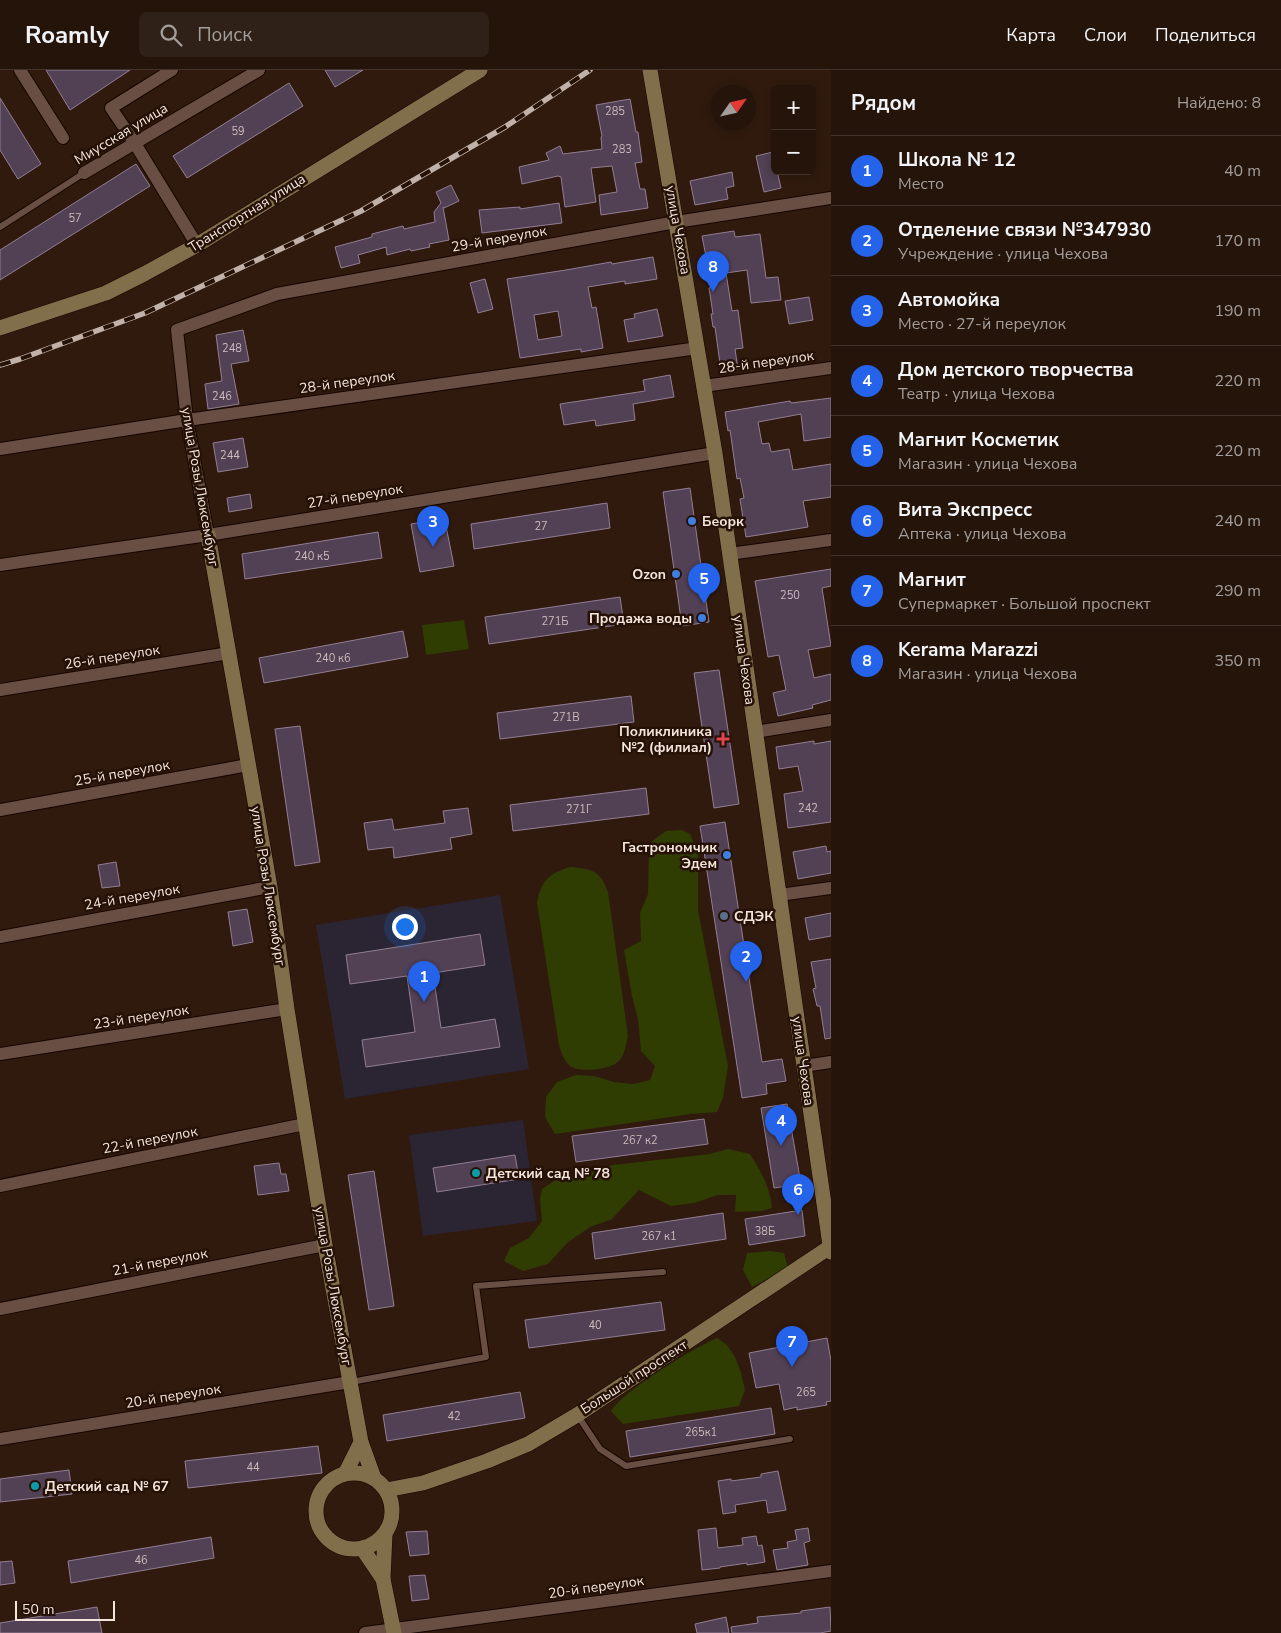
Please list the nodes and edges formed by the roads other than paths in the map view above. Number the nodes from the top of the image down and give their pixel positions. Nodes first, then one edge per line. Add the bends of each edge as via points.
1 (20, 70) edge
2 (172, 70) edge
3 (259, 70) edge
4 (480, 70) edge
5 (650, 70) edge
6 (63, 138) dead end
7 (134, 142) junction
8 (84, 173) joint
9 (831, 198) edge
10 (676, 222) junction
11 (0, 227) edge
12 (198, 245) junction
13 (0, 328) edge
14 (178, 330) joint
15 (698, 348) junction
16 (831, 368) edge
17 (704, 386) junction
18 (187, 420) junction
19 (0, 449) edge
20 (715, 453) junction
21 (208, 535) junction
22 (831, 540) edge
23 (729, 554) junction
24 (0, 565) edge
25 (229, 653) junction
26 (0, 690) edge
27 (831, 720) edge
28 (755, 732) junction
29 (248, 765) junction
30 (0, 810) edge
31 (270, 887) junction
32 (831, 888) edge
33 (779, 895) junction
34 (0, 937) edge
35 (287, 1009) junction
36 (0, 1054) edge
37 (831, 1062) edge
38 (804, 1066) junction
39 (305, 1124) junction
40 (0, 1186) edge
41 (325, 1245) junction
42 (831, 1247) edge
43 (831, 1252) edge
44 (662, 1272) dead end
45 (0, 1309) edge
46 (350, 1382) junction
47 (577, 1415) junction
48 (0, 1439) edge
49 (790, 1439) dead end
50 (361, 1442) junction
51 (345, 1474) junction
52 (374, 1478) junction
53 (423, 1483) junction
54 (386, 1490) junction
55 (392, 1506) junction
56 (385, 1534) junction
57 (362, 1548) junction
58 (831, 1571) edge
59 (383, 1579) junction
60 (393, 1631) edge
61 (365, 1633) edge

1 - 6 street
2 - 7 street via 111,108
3 - 7 street, Миусская улица
4 - 12 street, Транспортная улица
5 - 10 street, улица Чехова
7 - 8 street, Миусская улица
7 - 12 street
8 - 11 lane, Миусская улица
9 - 10 street, 29-й переулок
10 - 14 street, 29-й переулок via 277,294
10 - 15 street, улица Чехова
12 - 13 street, Транспортная улица via 106,293
14 - 18 street, улица Розы Люксембург
15 - 17 street, улица Чехова
15 - 18 street, 28-й переулок
16 - 17 street, 28-й переулок
17 - 20 street, улица Чехова
18 - 19 street, 28-й переулок
18 - 21 street, улица Розы Люксембург
20 - 21 street, 27-й переулок
20 - 23 street, улица Чехова
21 - 24 street, 27-й переулок
21 - 25 street, улица Розы Люксембург
22 - 23 street
23 - 28 street, улица Чехова
25 - 26 street, 26-й переулок
25 - 29 street, улица Розы Люксембург
27 - 28 street
28 - 33 street, улица Чехова
29 - 30 street, 25-й переулок
29 - 31 street, улица Розы Люксембург
31 - 34 street, 24-й переулок
31 - 35 street, улица Розы Люксембург
32 - 33 street
33 - 38 street, улица Чехова
35 - 36 street, 23-й переулок
35 - 39 street, улица Розы Люксембург
37 - 38 street
38 - 42 street, улица Чехова
39 - 40 street, 22-й переулок
39 - 41 street, улица Розы Люксембург
41 - 45 street, 21-й переулок
41 - 46 street, улица Розы Люксембург
42 - 43 street, улица Чехова
42 - 47 street, Большой проспект
44 - 46 lane via 476,1286 486,1357
46 - 48 street, 20-й переулок
46 - 50 street, улица Розы Люксембург
47 - 49 lane via 600,1449 626,1466
47 - 53 street, Большой проспект via 528,1444 487,1462
50 - 51 street
50 - 52 street, улица Розы Люксембург
51 - 52 street via 360,1473
51 - 57 street via 321,1492 316,1513 321,1528 337,1545
52 - 54 street, улица Розы Люксембург
53 - 54 street, Большой проспект
53 - 55 street, Большой проспект
54 - 55 street, улица Розы Люксембург
55 - 56 street
56 - 57 street
56 - 59 street
57 - 59 street
58 - 60 street, 20-й переулок
59 - 60 street
60 - 61 street, 20-й переулок

